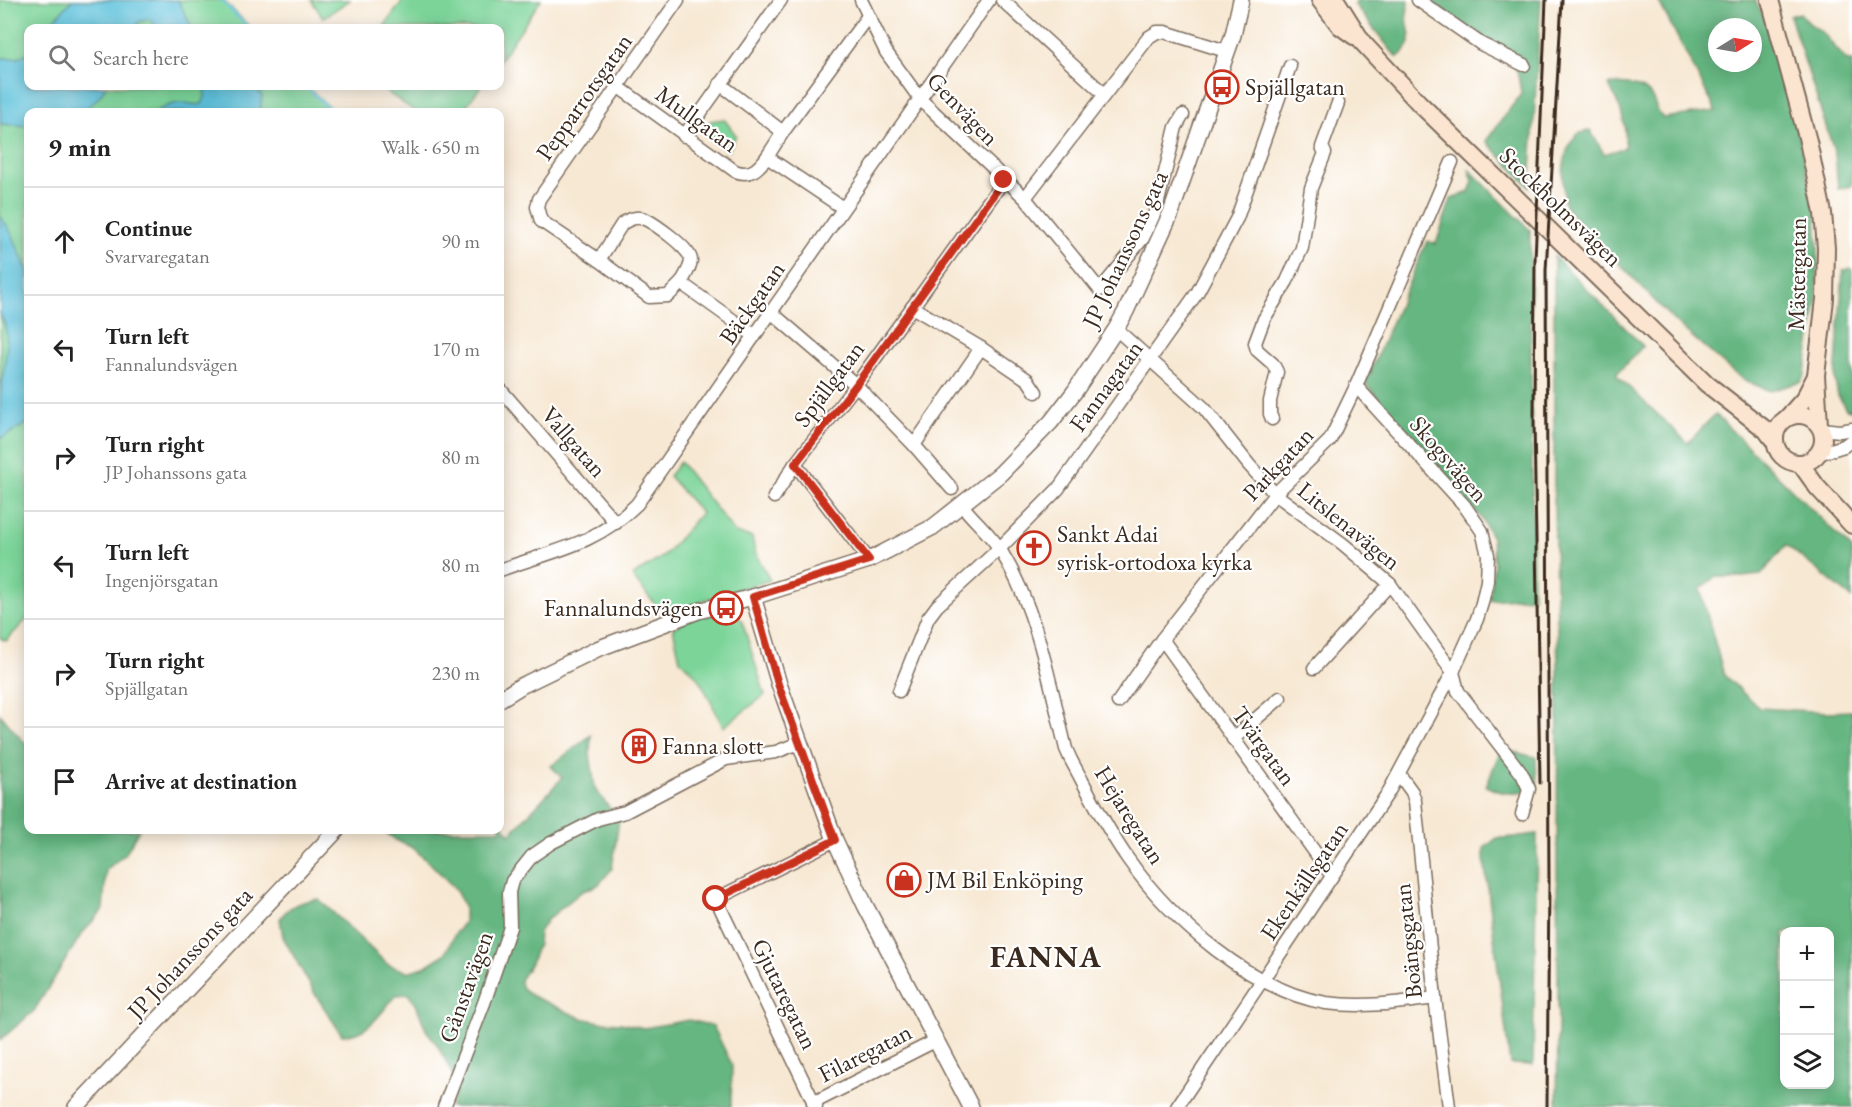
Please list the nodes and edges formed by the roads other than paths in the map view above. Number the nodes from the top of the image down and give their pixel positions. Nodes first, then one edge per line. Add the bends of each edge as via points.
1 (678, 0) edge
2 (781, 0) edge
3 (861, 0) edge
4 (989, 0) edge
5 (1002, 0) edge
6 (1242, 0) edge
7 (1320, 0) edge
8 (1336, 0) edge
9 (1418, 0) edge
10 (1770, 0) edge
11 (868, 16) junction
12 (1363, 43) junction
13 (1226, 51) junction
14 (1524, 65) dead end
15 (1290, 66) dead end
16 (720, 84) junction
17 (617, 86) junction
18 (1104, 94) junction
19 (920, 99) junction
20 (1338, 103) dead end
21 (1183, 115) dead end
22 (783, 132) junction
23 (684, 136) junction
24 (766, 157) junction
25 (1452, 162) dead end
26 (1004, 180) junction
27 (1025, 198) junction
28 (843, 208) junction
29 (599, 260) junction
30 (681, 283) junction
31 (912, 307) junction
32 (772, 313) junction
33 (1116, 329) junction
34 (755, 336) junction
35 (981, 348) junction
36 (1151, 360) junction
37 (1816, 375) junction
38 (856, 385) junction
39 (1356, 386) junction
40 (1036, 392) dead end
41 (504, 394) edge
42 (1729, 400) junction
43 (1272, 419) dead end
44 (1785, 419) junction
45 (1820, 427) junction
46 (1852, 429) edge
47 (1852, 440) edge
48 (1775, 442) junction
49 (914, 445) junction
50 (1811, 458) junction
51 (795, 464) junction
52 (952, 489) dead end
53 (1275, 494) junction
54 (774, 497) dead end
55 (962, 506) junction
56 (1848, 520) edge
57 (616, 522) junction
58 (1000, 548) junction
59 (869, 560) junction
60 (504, 569) edge
61 (1390, 584) junction
62 (753, 597) junction
63 (1162, 639) junction
64 (1314, 668) dead end
65 (1453, 672) junction
66 (899, 691) dead end
67 (504, 697) edge
68 (1280, 698) dead end
69 (1118, 702) dead end
70 (1233, 739) junction
71 (799, 743) junction
72 (1399, 774) junction
73 (1522, 814) dead end
74 (333, 834) edge
75 (835, 840) junction
76 (1332, 876) junction
77 (1263, 980) junction
78 (1435, 998) junction
79 (935, 1041) junction
80 (815, 1105) edge
81 (76, 1107) edge
82 (444, 1107) edge
83 (971, 1107) edge
84 (1177, 1107) edge
85 (1449, 1107) edge

1 - 17 street, Pepparrotsgatan
2 - 16 street
3 - 11 street, Genvägen
4 - 19 street, Bäckgatan
5 - 18 street
6 - 13 street, JP Johanssons gata
7 - 12 main road, Stockholmsvägen via 1340,27
8 - 12 main road, Stockholmsvägen
9 - 14 street via 1481,44
10 - 37 main road, Mästergatan via 1823,213 1825,299
11 - 19 street, Genvägen via 886,52
11 - 22 street
12 - 42 main road, Stockholmsvägen via 1419,103 1707,384
13 - 18 street via 1157,32 1142,44
13 - 33 street, JP Johanssons gata via 1171,213
15 - 36 street, Fannagatan via 1237,219 1197,293
16 - 22 street
16 - 23 street
17 - 23 street, Mullgatan
17 - 29 street, Pepparrotsgatan via 537,207 541,221
18 - 27 street
19 - 26 street, Genvägen
19 - 28 street, Bäckgatan
20 - 43 street via 1311,188 1302,248 1255,343 1276,372 1270,401
21 - 27 street, Genvägen via 1176,127 1156,210 1143,238 1100,290
22 - 24 street
23 - 24 street, Mullgatan via 740,173 753,172
24 - 28 street, Mullgatan
25 - 39 street, Parkgatan
26 - 27 street, Genvägen
26 - 31 street, Spjällgatan
28 - 32 street, Bäckgatan
29 - 30 street via 649,297 668,296
29 - 30 street via 622,224 628,219 645,220 690,255 691,262
30 - 34 street
31 - 35 street
31 - 38 street, Spjällgatan
32 - 34 street, Bäckgatan
32 - 38 street
33 - 36 street, Litslenavägen
33 - 55 street, JP Johanssons gata via 1052,422
34 - 57 street, Bäckgatan via 637,504
35 - 40 street via 1028,380
35 - 49 street
36 - 53 street, Litslenavägen via 1204,408
36 - 58 street, Fannagatan via 1058,489
37 - 44 main road, Mästergatan via 1804,399
37 - 45 main road, Mästergatan
38 - 49 street
38 - 51 street, Spjällgatan
39 - 53 street, Parkgatan via 1325,447
39 - 65 street, Skogsvägen via 1464,504 1482,531 1488,555 1487,581 1477,619
41 - 57 street, Vallgatan
42 - 44 main road, Stockholmsvägen
42 - 48 main road, Stockholmsvägen
44 - 45 main road via 1808,416
44 - 48 main road via 1777,428
45 - 46 street
45 - 50 main road via 1823,444
47 - 50 street
48 - 50 main road via 1786,459
49 - 52 street
50 - 56 main road via 1816,487
51 - 54 street, Spjällgatan
51 - 59 street
53 - 61 street, Litslenavägen
53 - 63 street, Parkgatan
55 - 58 street, Hejaregatan
55 - 59 street, JP Johanssons gata via 933,527
57 - 60 street, Bäckgatan via 591,539
58 - 66 street, Fannagatan via 928,618
58 - 77 street, Hejaregatan via 1035,626 1066,749 1128,859 1174,914 1245,971
59 - 62 street, JP Johanssons gata
61 - 64 street
61 - 65 street, Litslenavägen
62 - 67 street, JP Johanssons gata via 698,611 597,649
62 - 71 street
63 - 69 street, Parkgatan
63 - 70 street, Tvärgatan
65 - 72 street, Ekenkällsgatan
65 - 73 street, Litslenavägen via 1458,691 1522,774 1529,789
68 - 70 street
70 - 76 street, Tvärgatan
71 - 75 street
71 - 82 street, Gånstavägen via 776,752 726,759 625,812 598,819 532,856 512,881 510,927
72 - 76 street, Ekenkällsgatan
72 - 78 street, Boängsgatan via 1415,801
74 - 81 street, JP Johanssons gata
75 - 79 street
75 - 80 street, Gjutaregatan via 716,899
76 - 77 street, Ekenkällsgatan
77 - 78 street, Hejaregatan via 1328,1003 1370,1006
77 - 84 street, Ekenkällsgatan
78 - 85 street, Boängsgatan
79 - 80 street, Filaregatan
79 - 83 street

